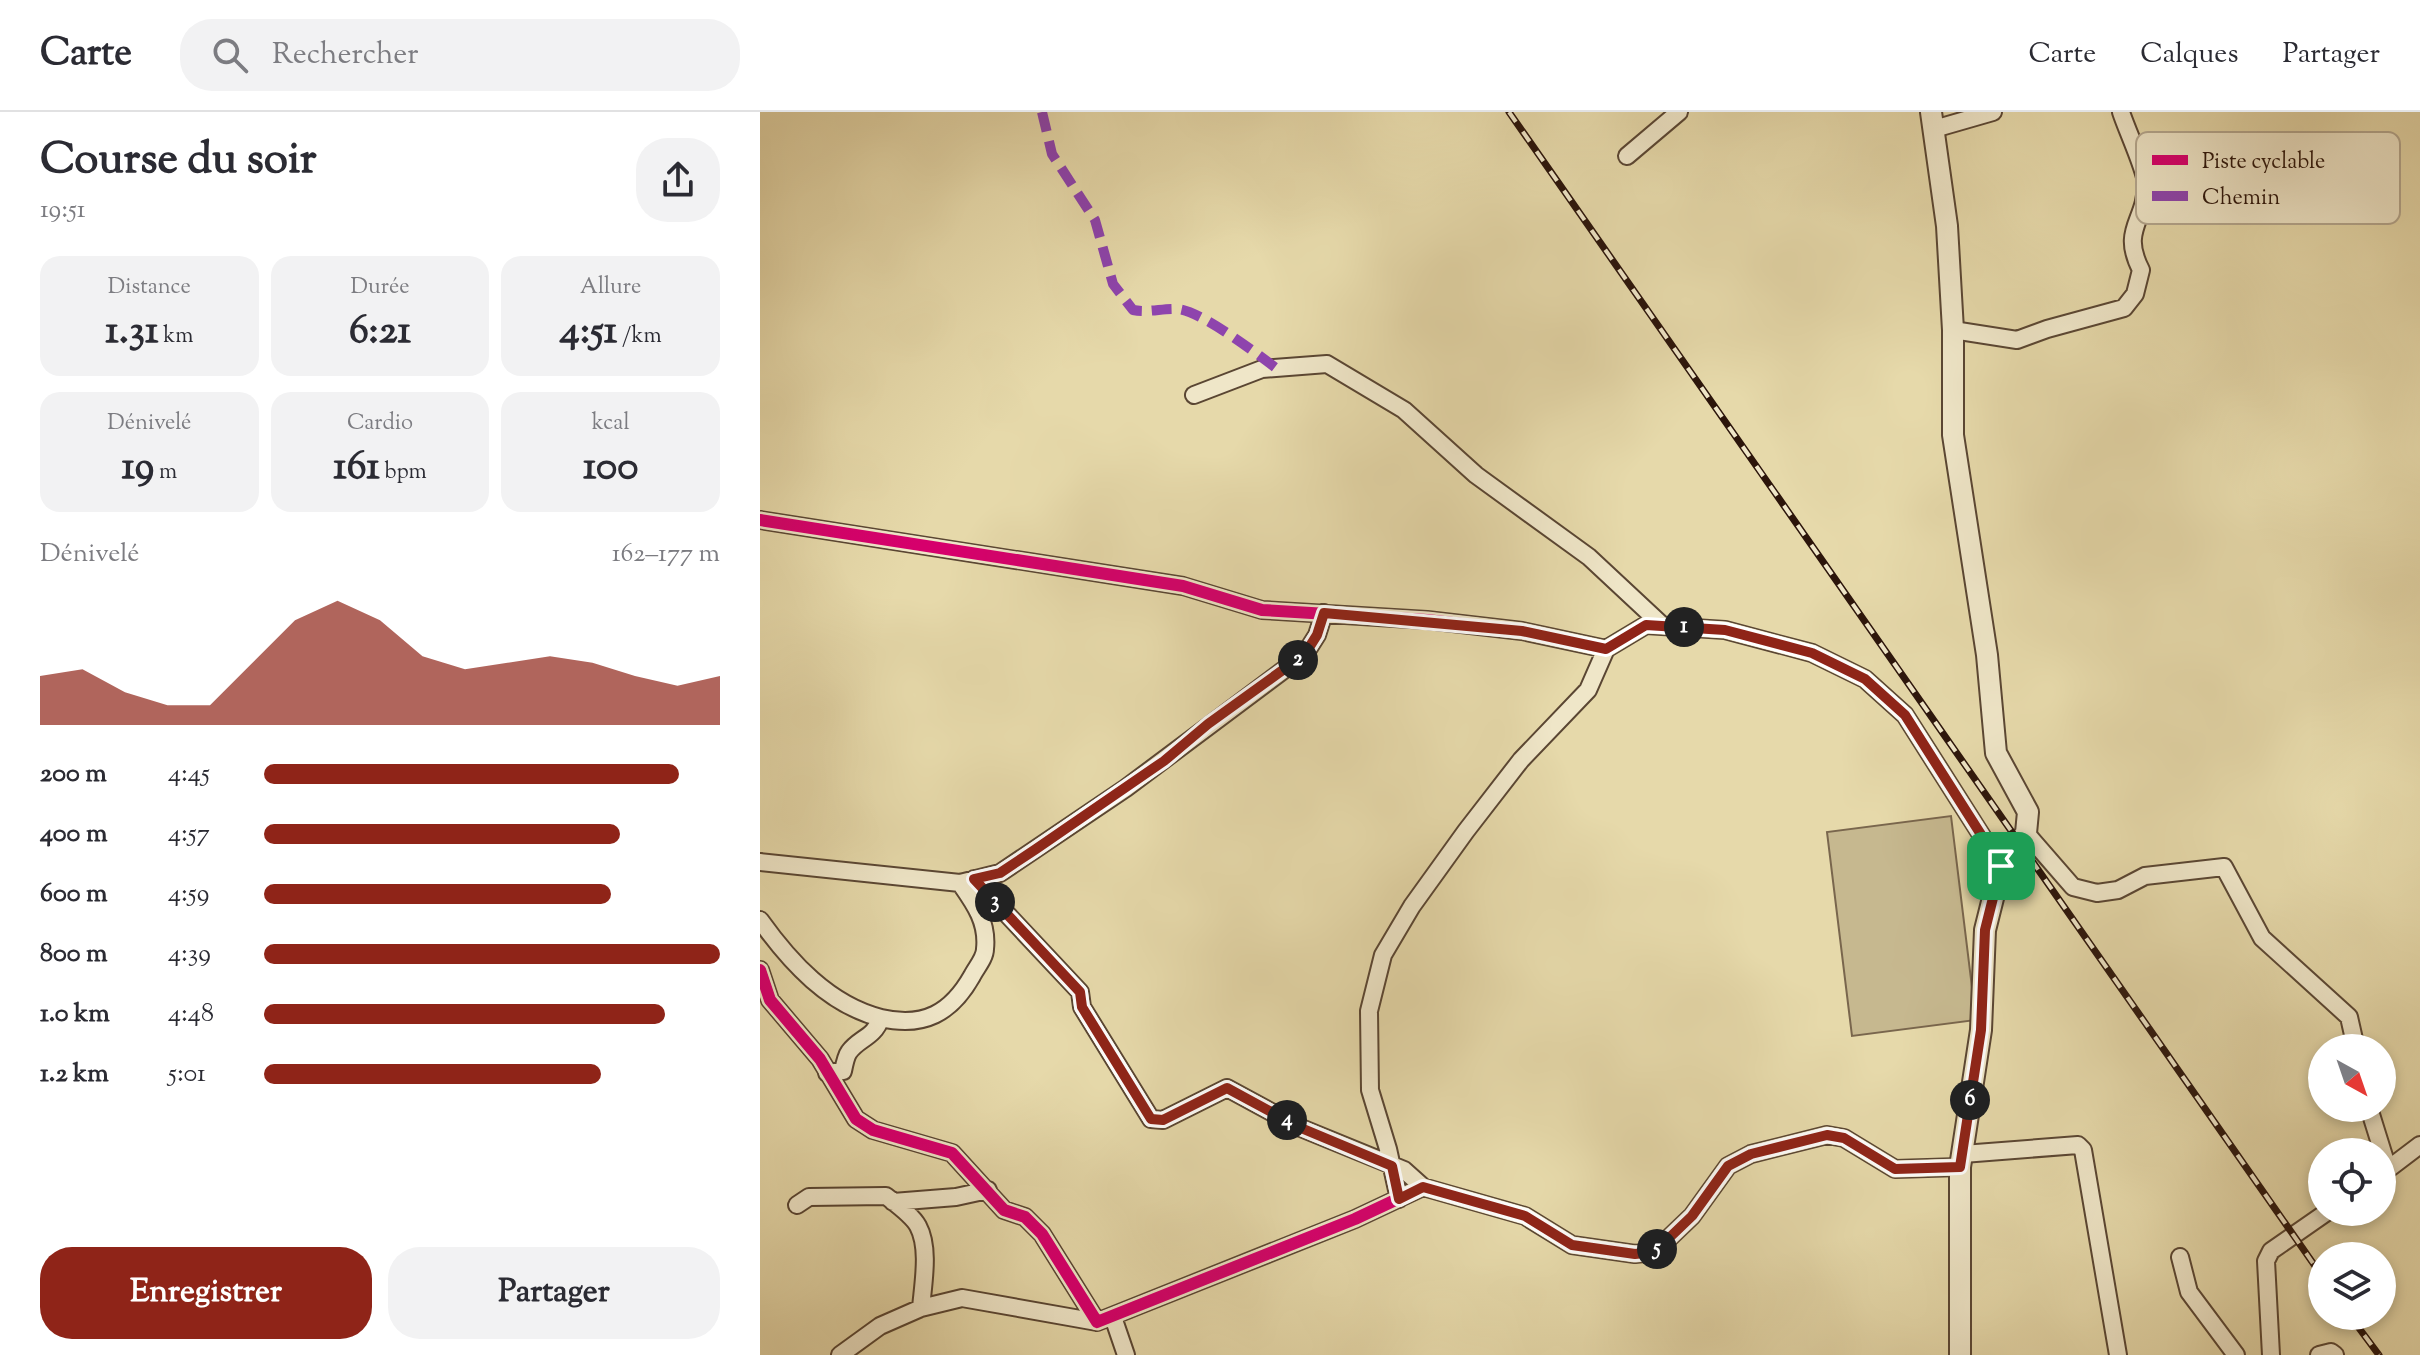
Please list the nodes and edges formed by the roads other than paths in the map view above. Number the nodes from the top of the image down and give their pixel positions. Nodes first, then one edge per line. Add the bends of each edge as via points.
1 (1679, 112) edge
2 (1993, 112) edge
3 (2121, 112) edge
4 (1932, 120) edge
5 (2136, 153) edge
6 (1627, 156) dead end
7 (2136, 224) edge
8 (1953, 330) junction
9 (1194, 395) dead end
10 (760, 520) edge
11 (1324, 613) junction
12 (1663, 626) junction
13 (1606, 649) junction
14 (2026, 833) junction
15 (760, 862) edge
16 (2001, 866) junction
17 (967, 881) junction
18 (760, 920) edge
19 (760, 970) edge
20 (881, 1018) junction
21 (2353, 1034) edge
22 (827, 1073) junction
23 (2420, 1145) edge
24 (1961, 1160) junction
25 (2396, 1163) edge
26 (1392, 1166) junction
27 (1423, 1187) junction
28 (988, 1190) junction
29 (1399, 1199) junction
30 (893, 1202) junction
31 (797, 1205) dead end
32 (2308, 1225) edge
33 (2180, 1257) dead end
34 (921, 1308) junction
35 (1105, 1319) junction
36 (840, 1355) edge
37 (1126, 1355) edge
38 (1960, 1355) edge
39 (2118, 1355) edge
40 (2236, 1355) edge
41 (2271, 1355) edge
42 (2319, 1355) edge
43 (2335, 1355) edge

1 - 6 street
2 - 4 street
3 - 5 street
4 - 8 street via 1947,226
7 - 8 street via 2132,253 2141,270 2135,294 2124,308 2017,340
8 - 14 street via 1953,435 1987,655 1996,753 2028,812
9 - 12 street via 1262,369 1327,364 1404,410 1476,475 1589,557
10 - 11 street via 1183,586 1262,610
11 - 13 street via 1522,631
11 - 17 street via 1305,654 1164,761 1000,873
12 - 13 street via 1646,625
12 - 16 street via 1725,630 1783,645 1865,679 1905,715
13 - 26 street via 1588,690 1521,760 1466,831 1383,955 1369,1011 1370,1090
14 - 16 street
14 - 21 street via 2073,887 2097,893 2118,890 2145,876 2224,867 2262,938 2349,1017
15 - 17 street
16 - 24 street via 1985,930 1981,1030
17 - 20 street via 981,914 986,951 962,993 936,1016 914,1022
17 - 26 street via 1080,992 1082,1007 1151,1119 1163,1120 1227,1088 1301,1128
18 - 20 street via 813,982
19 - 22 street via 780,1016 804,1038
20 - 22 street via 866,1040 849,1051 843,1071
22 - 28 street via 865,1126 944,1148
23 - 25 street
24 - 27 street via 1895,1169 1844,1138 1827,1135 1751,1154 1728,1166 1692,1216 1653,1252 1635,1254 1572,1245 1525,1216
24 - 38 street
24 - 39 street via 2078,1145 2083,1150
26 - 27 street
26 - 29 street
27 - 29 street
28 - 30 street
28 - 35 street via 1004,1210 1025,1217 1042,1234
29 - 35 street
30 - 31 street via 886,1196 819,1196
30 - 34 street via 921,1234
32 - 41 street via 2271,1251 2266,1261
33 - 40 street via 2189,1292
34 - 35 street via 962,1298
34 - 36 street via 880,1326
35 - 37 street
42 - 43 street

